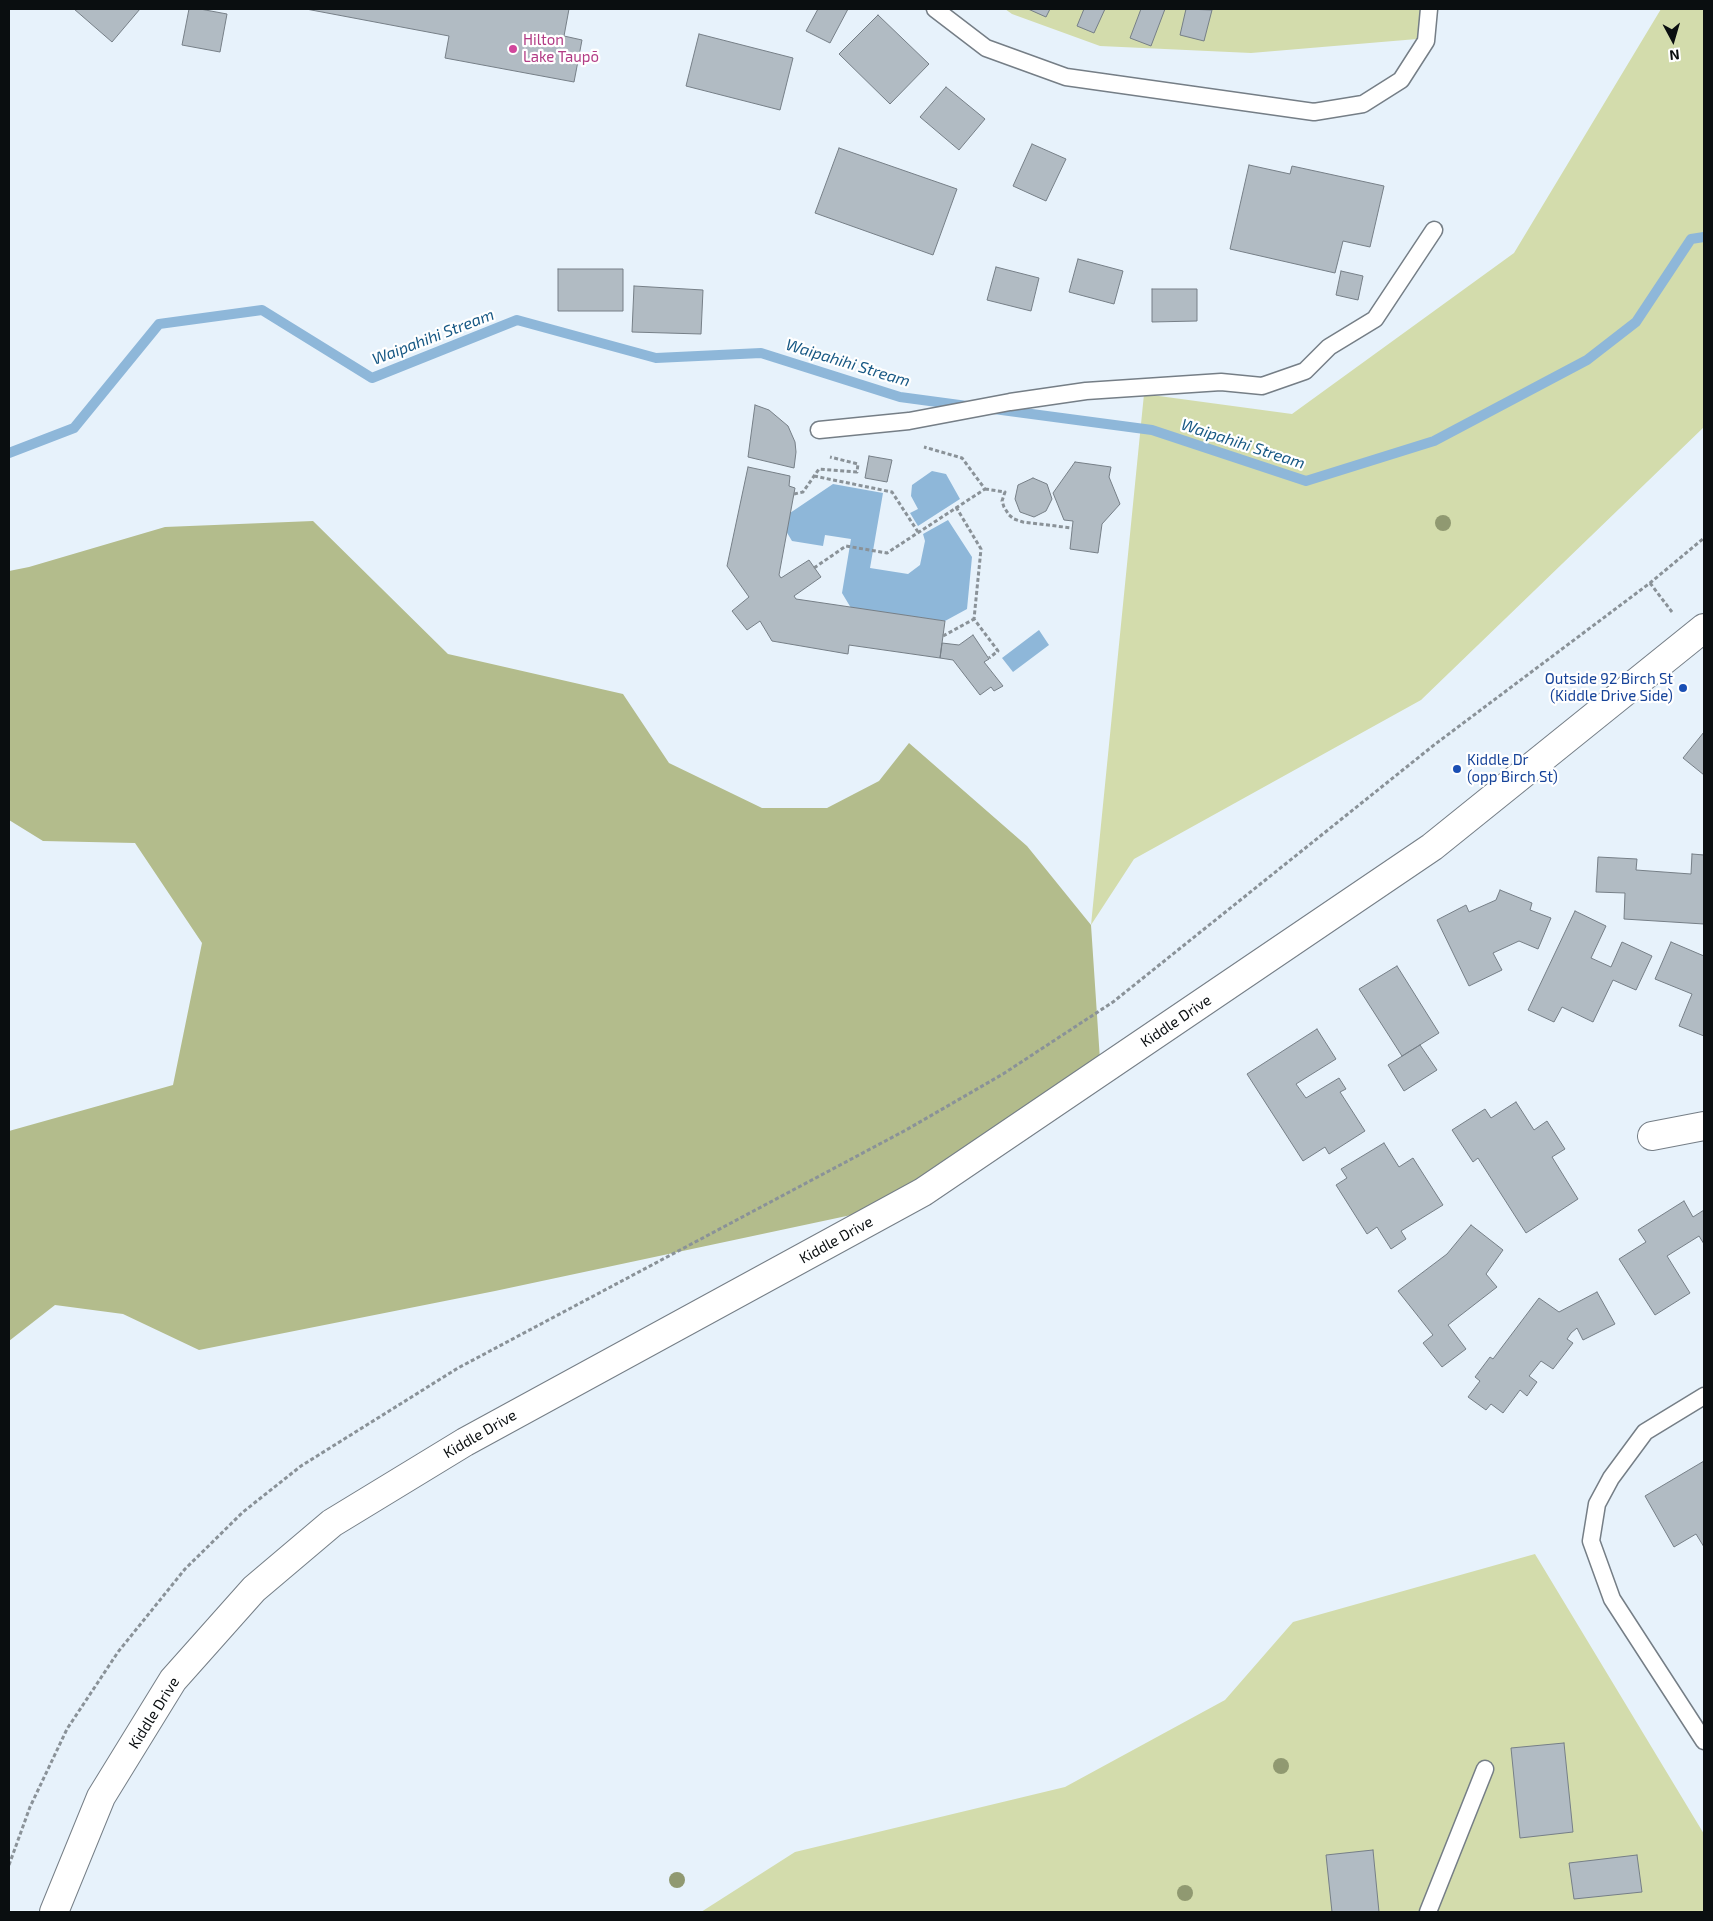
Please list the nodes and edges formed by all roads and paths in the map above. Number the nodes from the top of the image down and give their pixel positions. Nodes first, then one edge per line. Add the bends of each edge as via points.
1 (935, 9) edge
2 (1429, 9) edge
3 (1434, 230) dead end
4 (819, 430) dead end
5 (919, 446) dead end
6 (824, 456) dead end
7 (814, 476) junction
8 (985, 489) junction
9 (794, 494) dead end
10 (956, 508) junction
11 (1072, 528) dead end
12 (918, 532) junction
13 (1704, 538) edge
14 (814, 568) dead end
15 (1650, 584) junction
16 (1672, 611) dead end
17 (974, 619) junction
18 (1704, 628) edge
19 (943, 636) dead end
20 (989, 658) dead end
21 (1704, 1126) edge
22 (1652, 1136) dead end
23 (1704, 1396) edge
24 (1704, 1741) edge
25 (1485, 1769) dead end
26 (9, 1865) edge
27 (54, 1912) edge
28 (1428, 1912) edge

1 - 2 lane via 986,48 1066,77 1314,112 1363,104 1401,80 1426,41
3 - 4 lane via 1375,319 1329,348 1305,370 1262,386 1221,382 1086,391 909,421
5 - 8 path via 962,458
6 - 7 path via 858,464 857,472 819,469
7 - 9 path via 803,492
7 - 12 path via 892,492
8 - 10 path
8 - 11 path via 1005,492 1002,502 1014,519
10 - 12 path
10 - 17 path via 981,549
12 - 14 path via 887,553 846,546
13 - 15 path
15 - 16 path
15 - 26 path via 1434,745 1113,1002 1003,1074 906,1130 458,1368 301,1466 243,1512 185,1570 118,1652 67,1729 30,1807
17 - 19 path
17 - 20 path via 998,651
18 - 27 street, Kiddle Drive via 1432,847 923,1192 465,1442 332,1524 254,1588 173,1680 101,1797
21 - 22 street
23 - 24 lane via 1645,1432 1611,1478 1597,1504 1592,1541 1612,1600
25 - 28 lane

